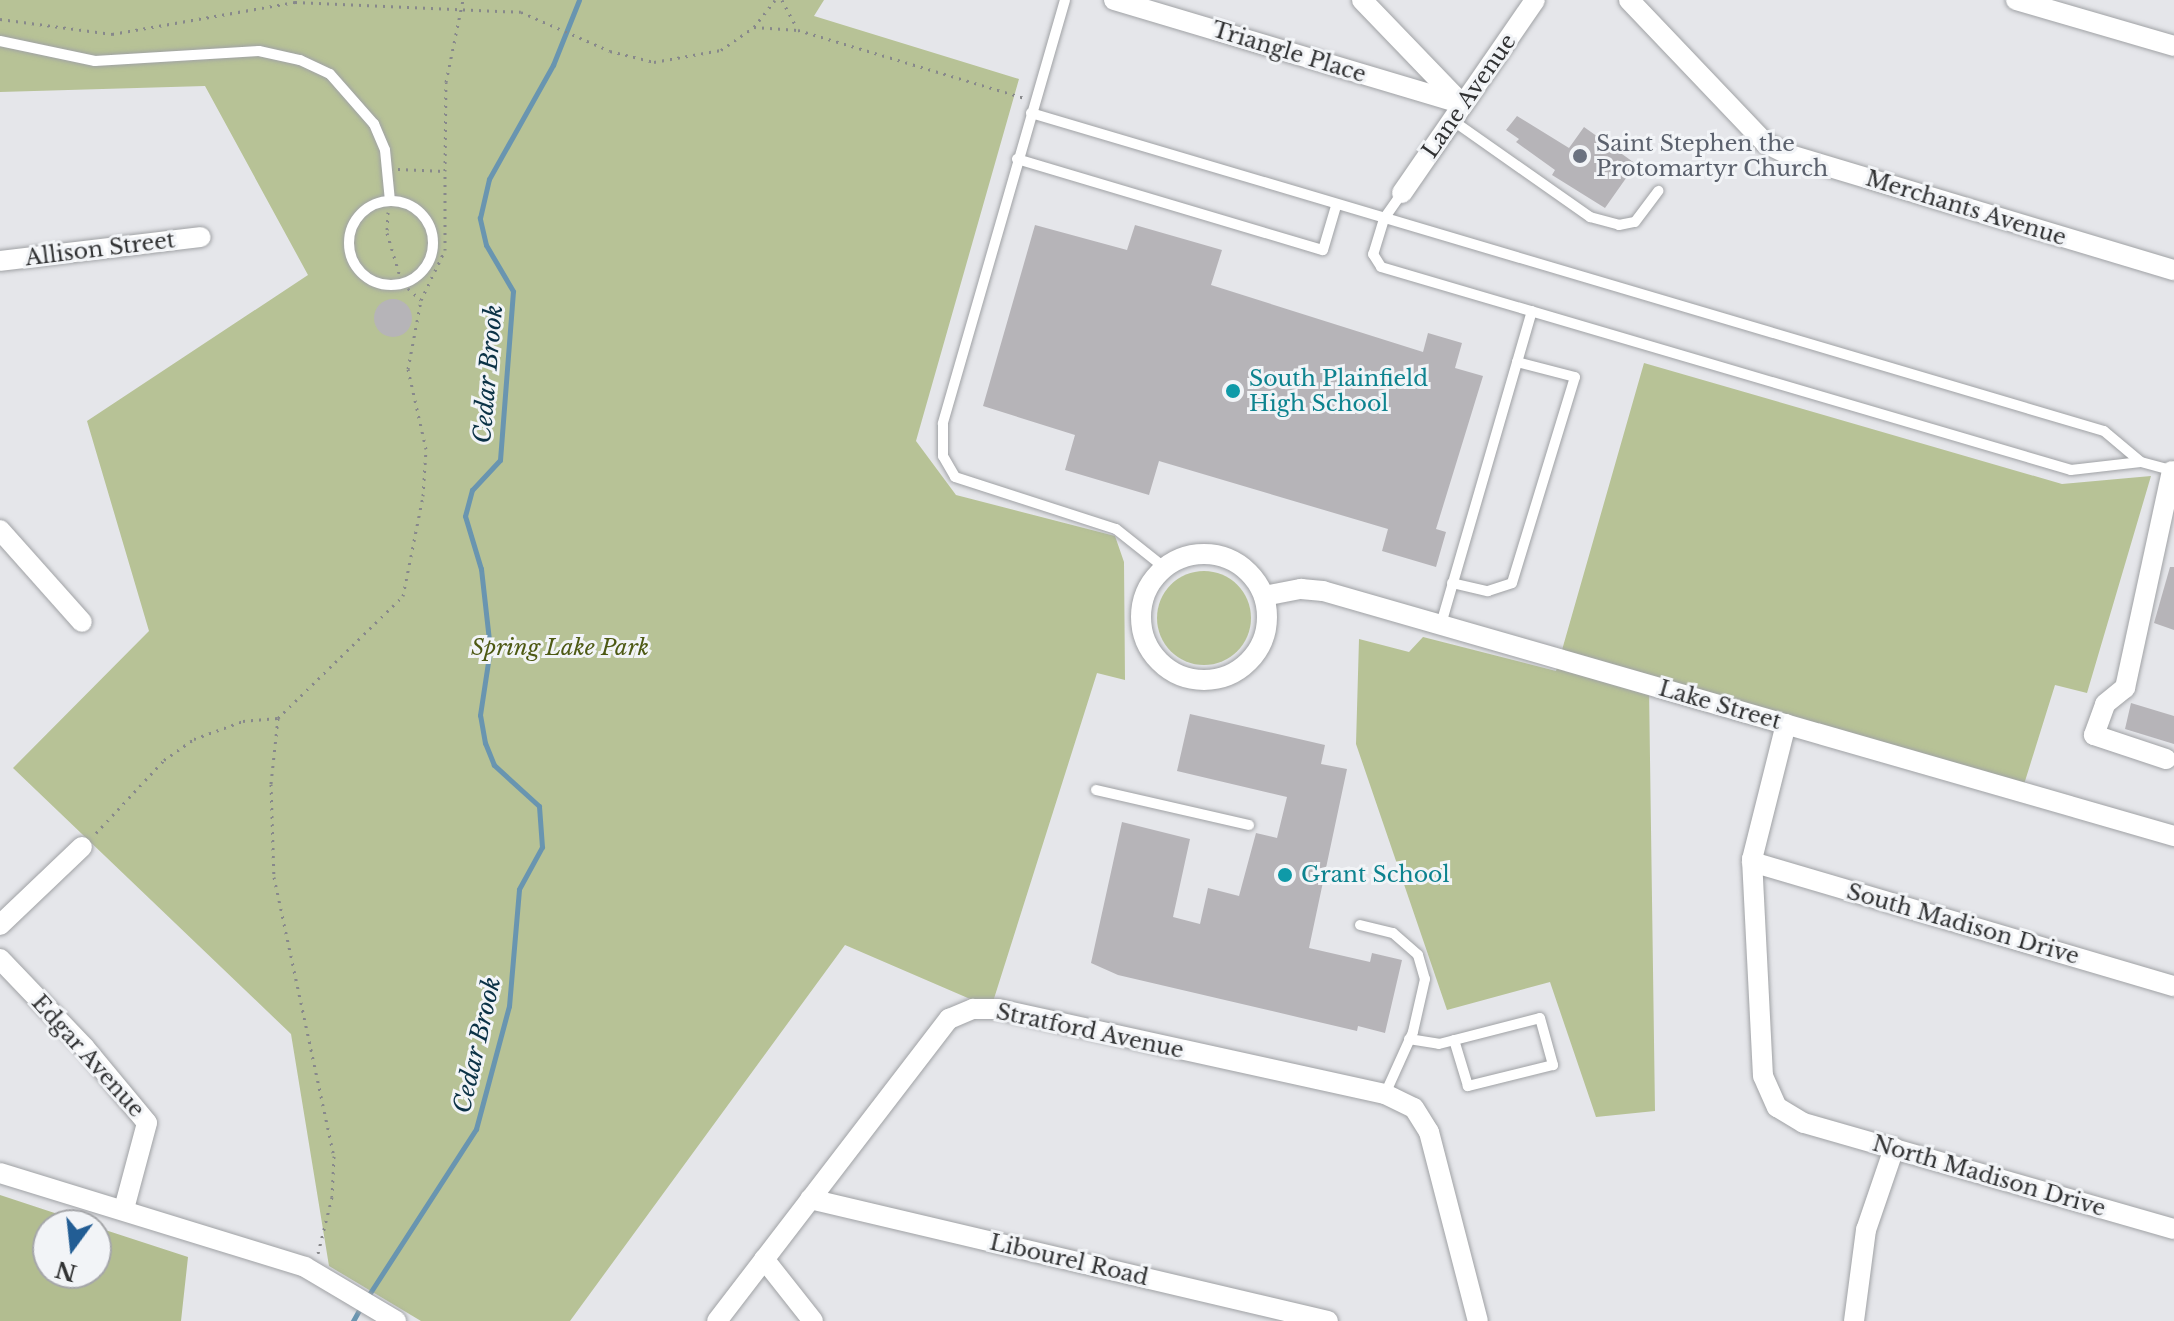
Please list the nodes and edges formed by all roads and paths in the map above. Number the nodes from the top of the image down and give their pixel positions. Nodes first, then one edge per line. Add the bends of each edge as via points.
1 (463, 0) edge
2 (775, 0) edge
3 (782, 0) edge
4 (1065, 0) edge
5 (1114, 0) edge
6 (1362, 0) edge
7 (1535, 0) edge
8 (1629, 0) edge
9 (2016, 0) edge
10 (460, 10) junction
11 (0, 19) edge
12 (754, 27) junction
13 (798, 30) junction
14 (0, 41) edge
15 (2174, 46) edge
16 (1032, 107) junction
17 (1457, 112) junction
18 (1017, 159) junction
19 (387, 170) junction
20 (445, 171) junction
21 (1658, 191) dead end
22 (1402, 193) joint
23 (390, 201) junction
24 (1336, 206) junction
25 (1384, 219) junction
26 (201, 237) dead end
27 (0, 261) edge
28 (2174, 270) edge
29 (402, 283) junction
30 (421, 300) junction
31 (1532, 311) junction
32 (1517, 362) junction
33 (2141, 462) junction
34 (2173, 471) edge
35 (0, 530) edge
36 (1165, 568) junction
37 (1452, 583) junction
38 (1264, 596) junction
39 (82, 622) dead end
40 (1441, 624) junction
41 (278, 718) junction
42 (1786, 724) junction
43 (2166, 759) dead end
44 (1096, 790) dead end
45 (1249, 825) dead end
46 (2174, 836) edge
47 (82, 847) joint
48 (1752, 862) junction
49 (0, 925) edge
50 (1360, 925) dead end
51 (0, 959) edge
52 (2174, 986) edge
53 (1409, 1039) junction
54 (1454, 1040) junction
55 (1385, 1094) junction
56 (1894, 1148) junction
57 (0, 1173) edge
58 (810, 1199) junction
59 (124, 1209) junction
60 (2174, 1229) edge
61 (764, 1259) junction
62 (311, 1270) junction
63 (392, 1318) edge
64 (717, 1321) edge
65 (813, 1321) edge
66 (1328, 1321) edge
67 (1478, 1321) edge
68 (1854, 1321) edge

1 - 10 path
2 - 12 path
3 - 13 path
4 - 16 lane
5 - 17 street, Triangle Place
6 - 17 street
7 - 17 street, Lane Avenue
8 - 28 street, Merchants Avenue via 1765,143 1790,155
9 - 15 street
10 - 11 path via 295,2 112,34
10 - 12 path via 521,12 610,51 654,62 721,50
10 - 20 path via 446,82
12 - 13 path
13 - 16 path
14 - 19 lane via 95,61 259,51 300,60 330,74 374,124
16 - 18 lane
16 - 24 lane
17 - 21 lane via 1599,220 1635,222
17 - 22 street, Lane Avenue
18 - 24 lane via 1323,250
18 - 36 lane via 943,424 943,456 955,477 1116,529
19 - 20 path
19 - 23 lane
20 - 30 path via 445,250
22 - 25 lane
23 - 29 path via 387,233
23 - 29 lane via 419,212 433,239 424,269
23 - 29 lane via 367,208 355,221 350,252 368,278
24 - 25 lane
25 - 31 lane via 1373,254 1381,267
25 - 33 lane via 2104,431
26 - 27 street, Allison Street
29 - 30 path
30 - 41 path via 408,369 426,449 423,496 403,596
31 - 32 lane
31 - 33 lane via 2071,470
32 - 37 lane
32 - 37 lane via 1575,377 1512,583 1488,591
33 - 34 lane
34 - 43 street via 2125,688 2105,704 2094,735
35 - 39 street
36 - 38 street via 1193,555 1228,559 1256,581
36 - 38 street via 1143,600 1144,635 1151,651 1171,670 1197,680 1236,671 1263,641
37 - 40 lane
38 - 40 street, Lake Street via 1312,589
40 - 42 street, Lake Street
41 - 47 path via 243,721 194,739 164,760
41 - 62 path via 271,784 274,877 334,1156 327,1224
42 - 46 street, Lake Street
42 - 48 street
44 - 45 lane
47 - 49 street
48 - 52 street, South Madison Drive
48 - 56 street, North Madison Drive via 1763,1076 1777,1107 1804,1123
50 - 53 lane via 1393,933 1418,955 1425,979
51 - 59 street, Edgar Avenue via 147,1123
53 - 54 lane via 1439,1044
53 - 55 lane
54 - 54 lane via 1540,1018 1553,1065 1468,1086
55 - 58 street, Stratford Avenue via 998,1009 973,1009 949,1019
55 - 67 street, Stratford Avenue via 1414,1108 1429,1132
56 - 60 street, North Madison Drive
56 - 68 street via 1866,1230
57 - 59 street
58 - 61 street, Stratford Avenue
58 - 66 street, Libourel Road
59 - 62 street
61 - 64 street, Stratford Avenue
61 - 65 street
62 - 63 street

